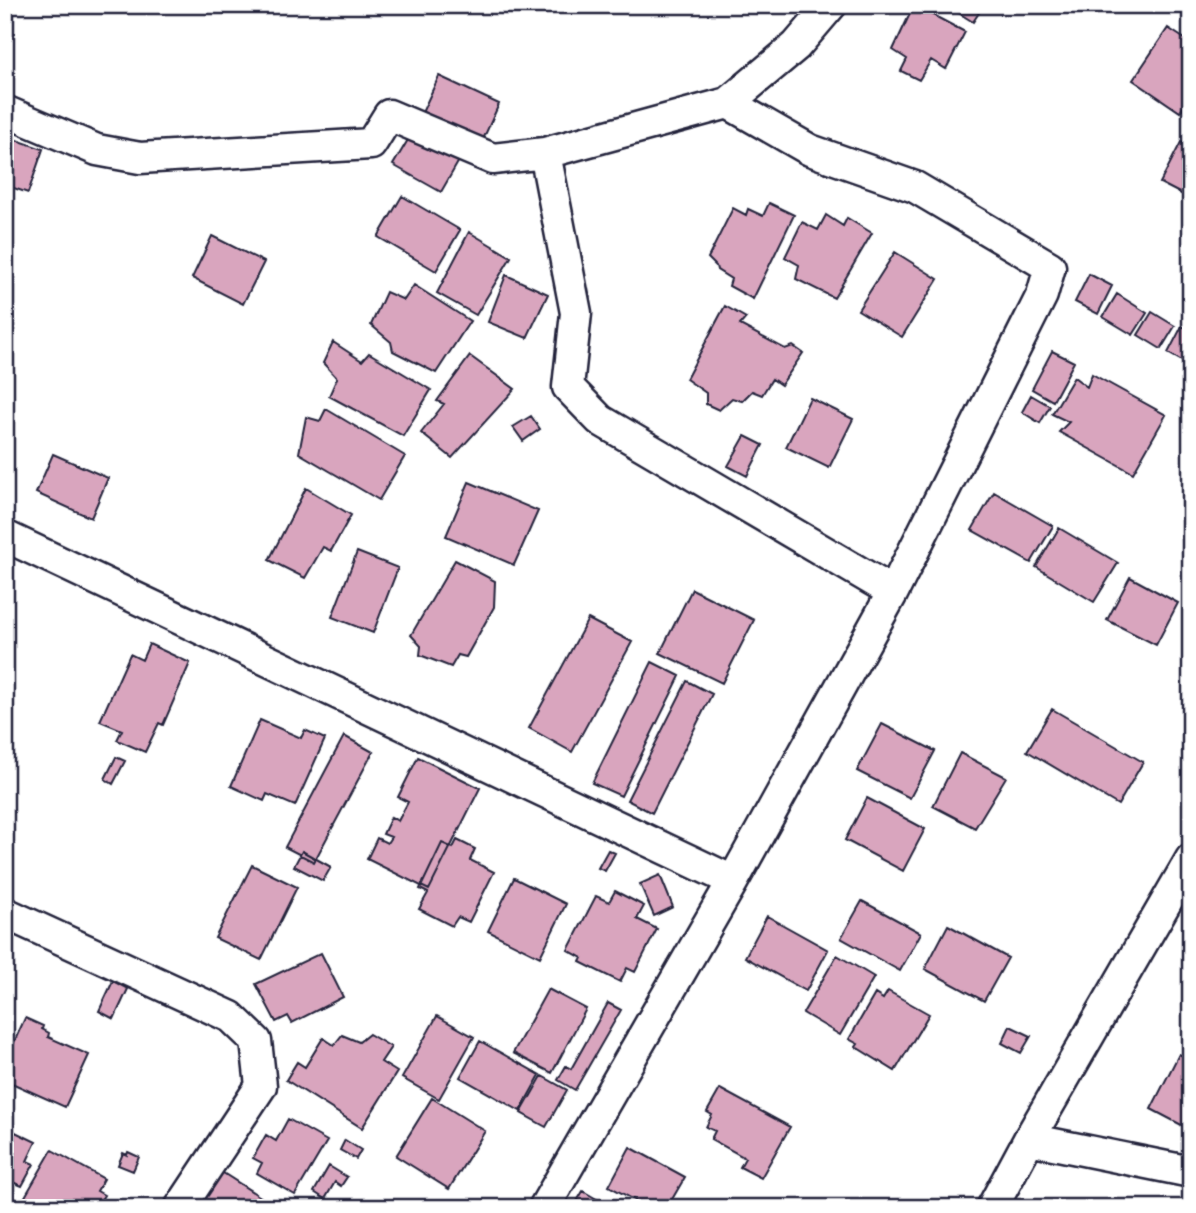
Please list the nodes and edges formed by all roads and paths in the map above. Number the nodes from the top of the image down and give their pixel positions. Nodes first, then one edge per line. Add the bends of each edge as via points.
1 (831, 5) edge
2 (728, 103) junction
3 (5, 111) edge
4 (545, 153) junction
5 (5, 536) edge
6 (893, 592) junction
7 (1191, 859) edge
8 (733, 881) junction
9 (5, 913) edge
10 (1029, 1139) junction
11 (1191, 1172) edge
12 (180, 1208) edge
13 (544, 1208) edge
14 (992, 1208) edge

1 - 2 street via 796,46
2 - 4 street
2 - 6 street via 810,150 915,187 1050,267 1042,295
3 - 4 street via 97,150 141,158 371,145 388,115 493,159
4 - 6 street via 576,313 568,387 600,420
5 - 8 street
6 - 8 street
7 - 10 street
8 - 13 street
9 - 12 street via 231,1017 256,1041 261,1086
10 - 11 street
10 - 14 street

